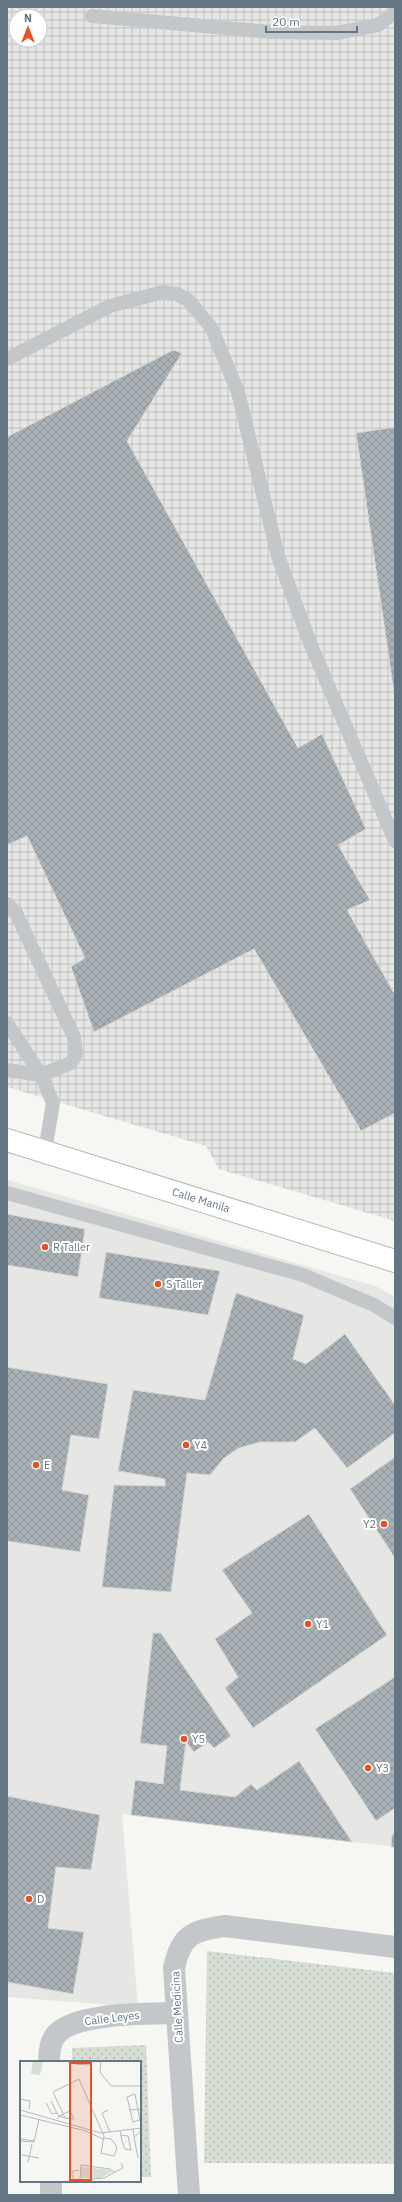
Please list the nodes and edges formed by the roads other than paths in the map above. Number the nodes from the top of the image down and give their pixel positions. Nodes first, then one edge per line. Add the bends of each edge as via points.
1 (395, 12) edge
2 (92, 16) dead end
3 (7, 359) edge
4 (395, 841) edge
5 (7, 904) edge
6 (7, 1024) edge
7 (7, 1070) edge
8 (41, 1075) junction
9 (7, 1140) edge
10 (45, 1151) junction
11 (7, 1193) edge
12 (395, 1261) edge
13 (395, 1318) edge
14 (395, 1947) edge
15 (176, 2013) junction
16 (49, 2061) edge
17 (51, 2182) edge
18 (51, 2195) edge
19 (189, 2195) edge

1 - 2 lane via 378,25 336,33 271,32
3 - 4 lane via 110,306 163,292 177,294 188,300 212,327 238,392 278,556 310,643
5 - 8 lane via 15,911 76,1044 76,1054 71,1063
6 - 8 lane
7 - 8 lane
8 - 10 lane via 53,1103
9 - 10 street, Calle Manila
10 - 12 street, Calle Manila
11 - 13 lane via 303,1275 374,1305
14 - 15 street, Calle Medicina via 224,1926 203,1929 183,1941 177,1952 174,1968
15 - 16 street, Calle Leyes via 107,2016 83,2020 68,2026 56,2035 49,2052
15 - 19 street, Calle Medicina
17 - 18 street

